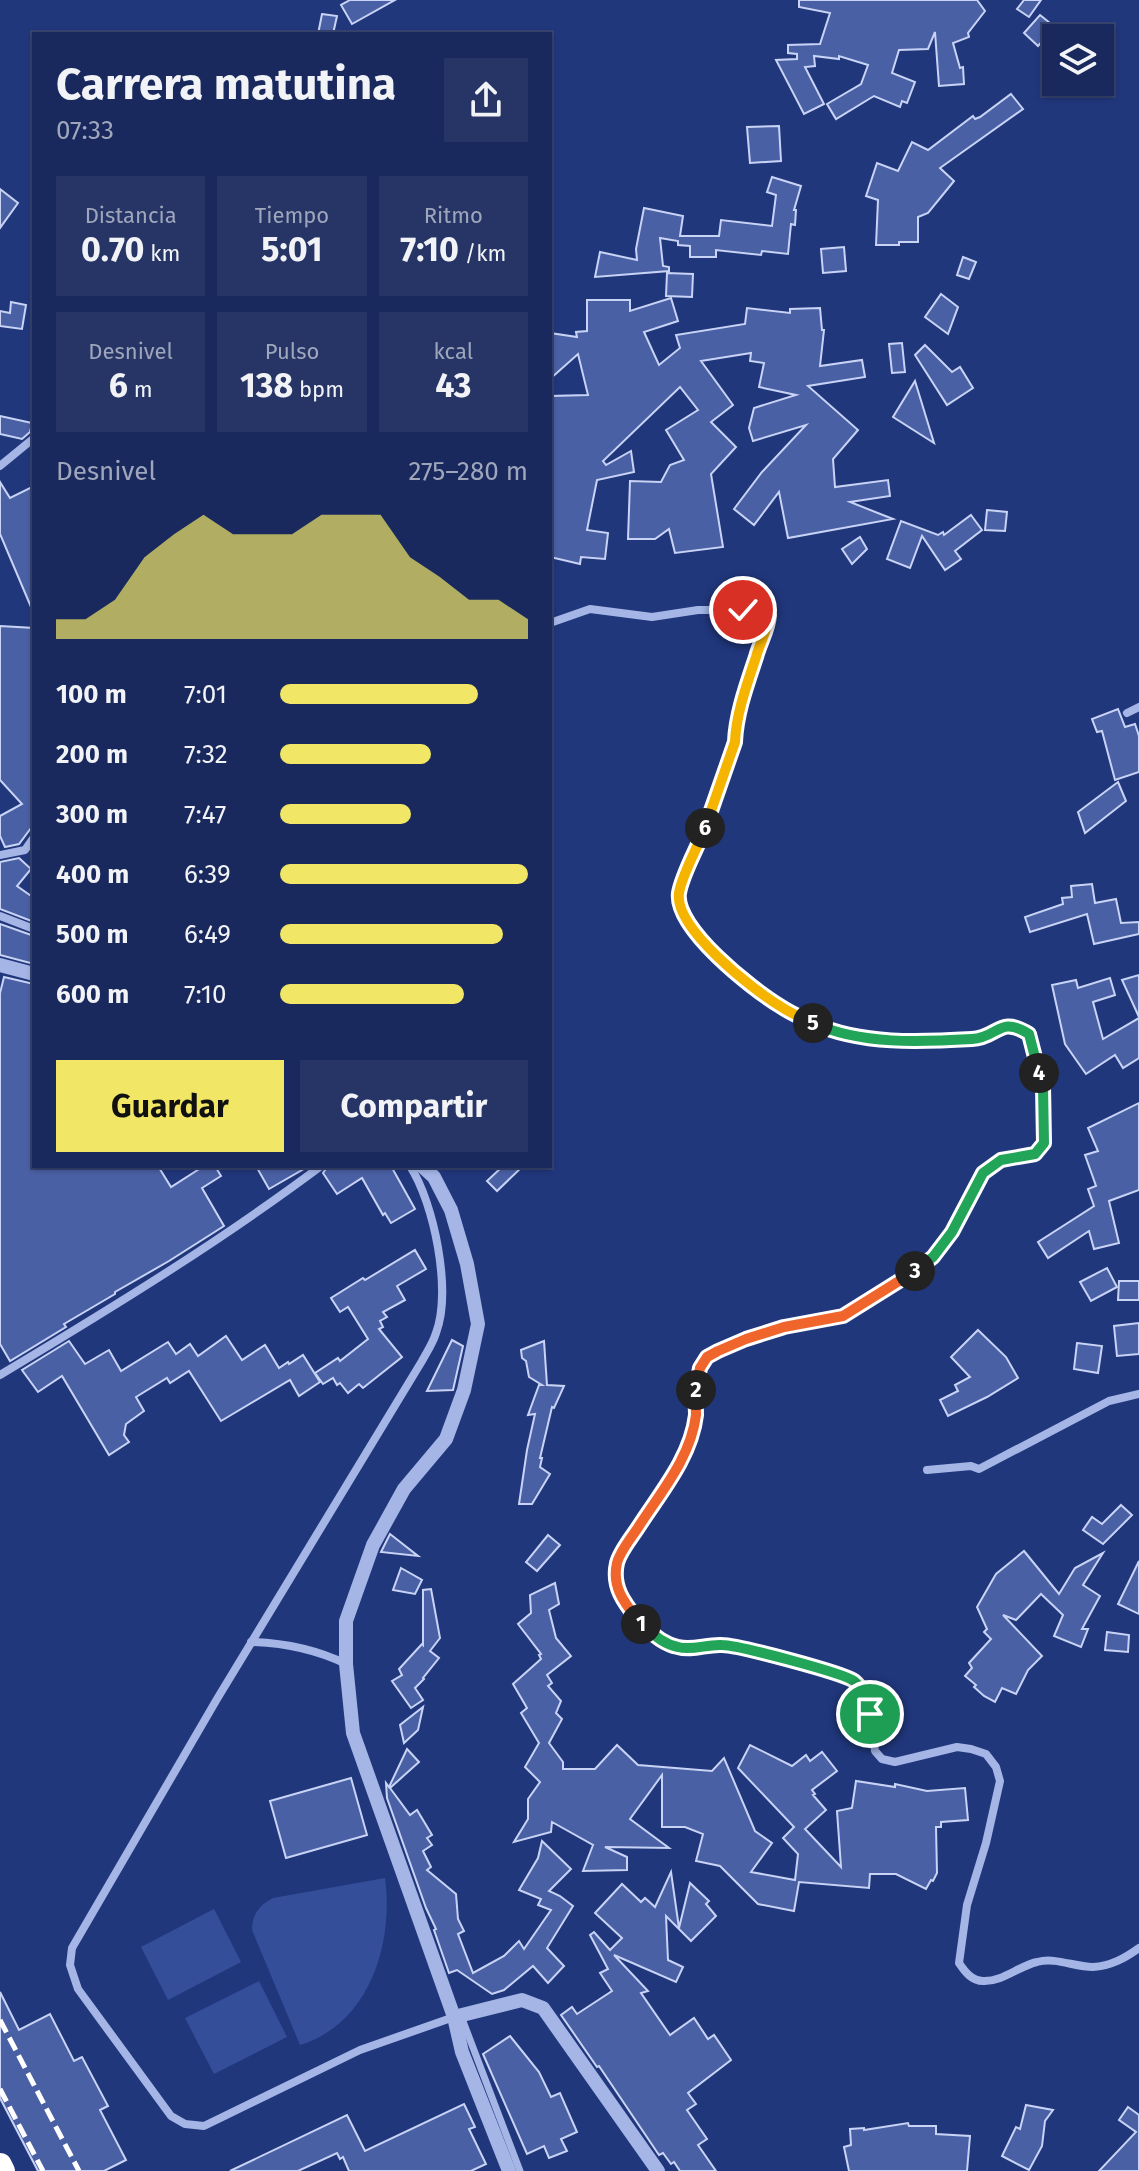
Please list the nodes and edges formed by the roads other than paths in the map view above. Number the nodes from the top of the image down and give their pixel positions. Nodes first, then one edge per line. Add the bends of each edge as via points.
1 (32, 440) edge
2 (0, 466) edge
3 (552, 622) edge
4 (1139, 707) edge
5 (1127, 713) dead end
6 (32, 840) edge
7 (0, 855) edge
8 (0, 916) edge
9 (32, 928) edge
10 (0, 965) edge
11 (32, 973) edge
12 (318, 1168) edge
13 (411, 1168) edge
14 (424, 1168) edge
15 (0, 1375) edge
16 (1139, 1394) edge
17 (927, 1470) dead end
18 (251, 1642) junction
19 (346, 1664) junction
20 (1139, 1948) edge
21 (458, 2017) junction
22 (0, 2165) edge
23 (3, 2171) edge
24 (509, 2171) edge
25 (520, 2171) edge
26 (658, 2171) edge

1 - 2 street
3 - 20 street via 590,609 652,617 698,610 769,615 735,742 679,894 682,911 695,933 737,975 782,1008 828,1029 880,1040 978,1039 1001,1027 1017,1027 1029,1034 1043,1086 1044,1143 1035,1154 1001,1160 983,1173 933,1257 843,1316 784,1327 707,1357 697,1382 691,1433 670,1482 617,1561 620,1597 662,1642 680,1648 740,1647 854,1681 864,1694 875,1751 882,1759 895,1762 957,1747 986,1754 1000,1781 967,1905 959,1963 967,1975 980,1982 994,1980 1037,1962 1091,1967 1117,1962
4 - 5 street
6 - 7 street via 25,850
8 - 9 street
10 - 11 street
12 - 15 street via 243,1223
13 - 18 street via 420,1181 440,1259 443,1301 437,1333
14 - 19 street via 451,1210 478,1324 464,1390 446,1439 404,1489 373,1545 346,1621
16 - 17 street via 1109,1401 979,1469
18 - 19 street via 293,1645
18 - 21 street via 72,1948 70,1965 78,1989 171,2116 204,2126 360,2050
19 - 21 street via 353,1733
21 - 24 street via 462,2052
21 - 25 street
21 - 26 street via 522,2000 543,2008
22 - 23 highway

